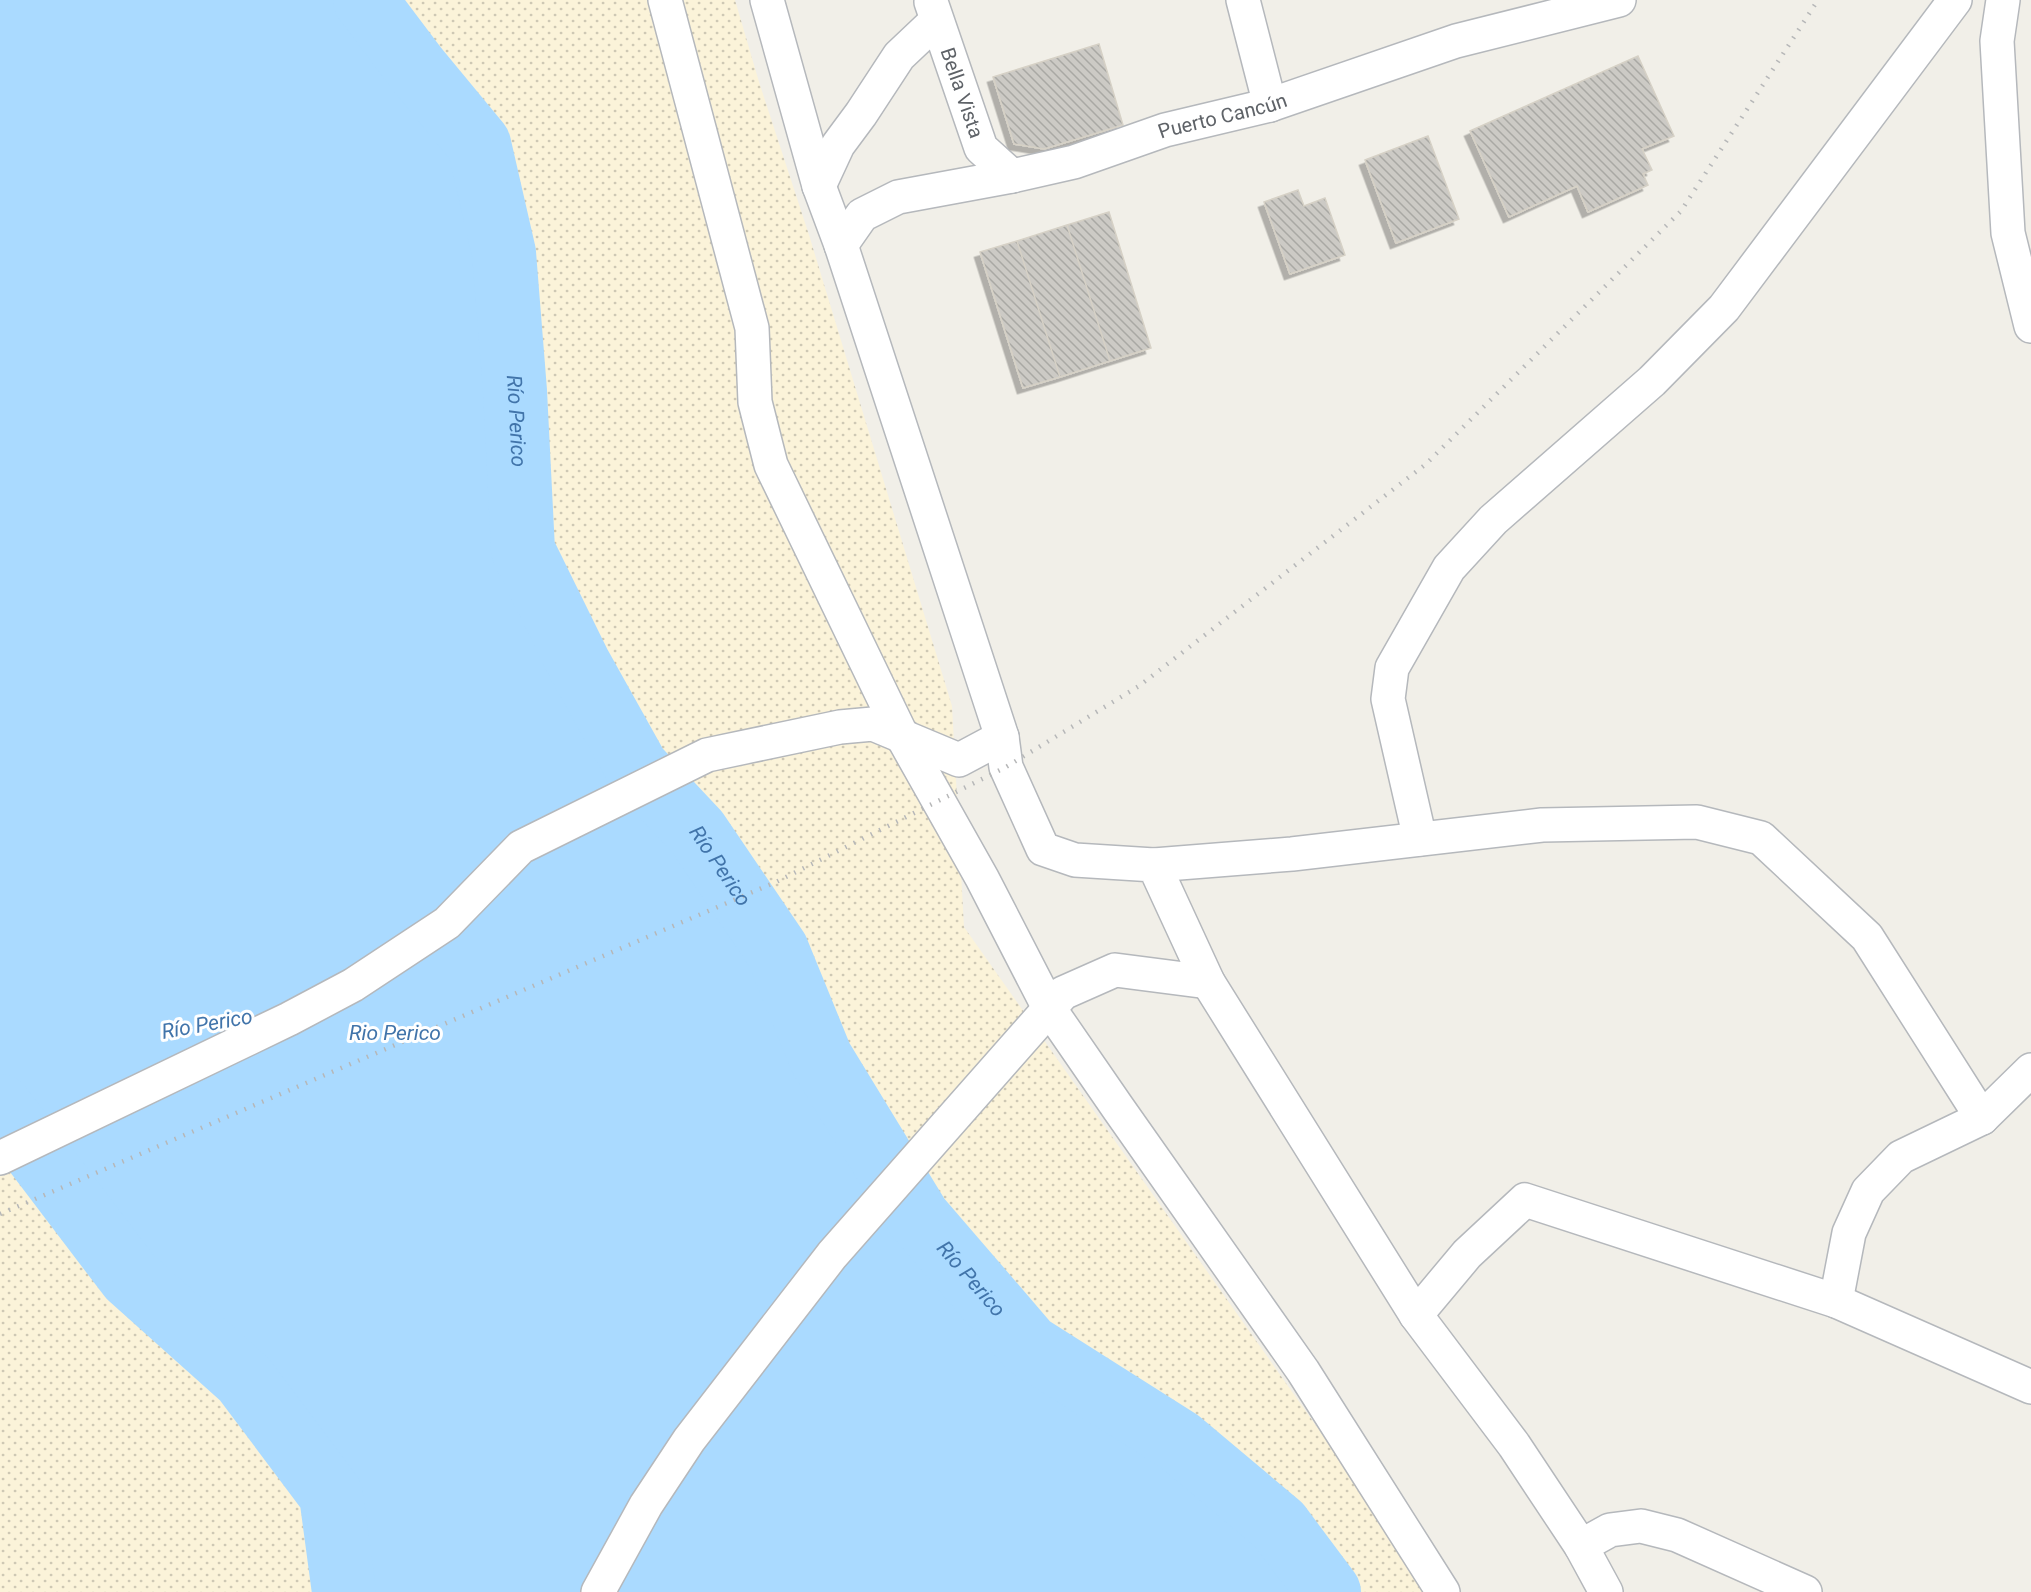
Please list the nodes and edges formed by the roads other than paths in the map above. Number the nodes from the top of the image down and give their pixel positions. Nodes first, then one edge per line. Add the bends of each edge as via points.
1 (665, 0) edge
2 (767, 0) edge
3 (1244, 0) edge
4 (1619, 0) edge
5 (1955, 0) edge
6 (2003, 0) edge
7 (933, 10) edge
8 (1270, 105) junction
9 (1012, 176) junction
10 (819, 186) junction
11 (2020, 237) edge
12 (841, 245) junction
13 (2031, 326) edge
14 (902, 736) junction
15 (1002, 737) junction
16 (1420, 839) junction
17 (1154, 865) junction
18 (1208, 982) junction
19 (1049, 1008) junction
20 (2031, 1070) edge
21 (1982, 1118) junction
22 (0, 1158) edge
23 (1836, 1301) junction
24 (1416, 1315) junction
25 (2031, 1387) edge
26 (1581, 1546) junction
27 (598, 1592) edge
28 (1443, 1592) edge
29 (1606, 1592) edge
30 (1805, 1592) edge

1 - 14 street via 752,328 755,402 771,465
2 - 10 street
3 - 8 street
4 - 8 street, Puerto Cancún via 1456,41
5 - 16 street via 1724,308 1652,381 1493,520 1449,568 1392,668 1388,699
6 - 11 street via 1997,41
7 - 9 street, Bella Vista via 981,148
7 - 10 street via 838,145
8 - 9 street, Puerto Cancún via 1165,130 1074,162
9 - 12 street, Puerto Cancún via 898,197 862,215
10 - 12 street
11 - 13 street
12 - 15 street
14 - 15 street via 959,760
14 - 19 street
14 - 22 street via 873,724 840,727 707,755 521,847 447,923 353,985
15 - 17 street via 1006,767 1043,849 1076,860
16 - 17 street
16 - 21 street via 1542,825 1696,822 1761,838 1867,937
17 - 18 street
18 - 19 street via 1115,970 1063,993
18 - 24 street
19 - 27 street via 832,1255 689,1440 646,1505
19 - 28 street via 1304,1371
20 - 21 street
21 - 23 street via 1901,1157 1868,1191 1849,1233
23 - 24 street via 1525,1200 1467,1254
23 - 25 street
24 - 26 street via 1514,1445
26 - 29 street
26 - 30 street via 1611,1530 1641,1526 1677,1535

